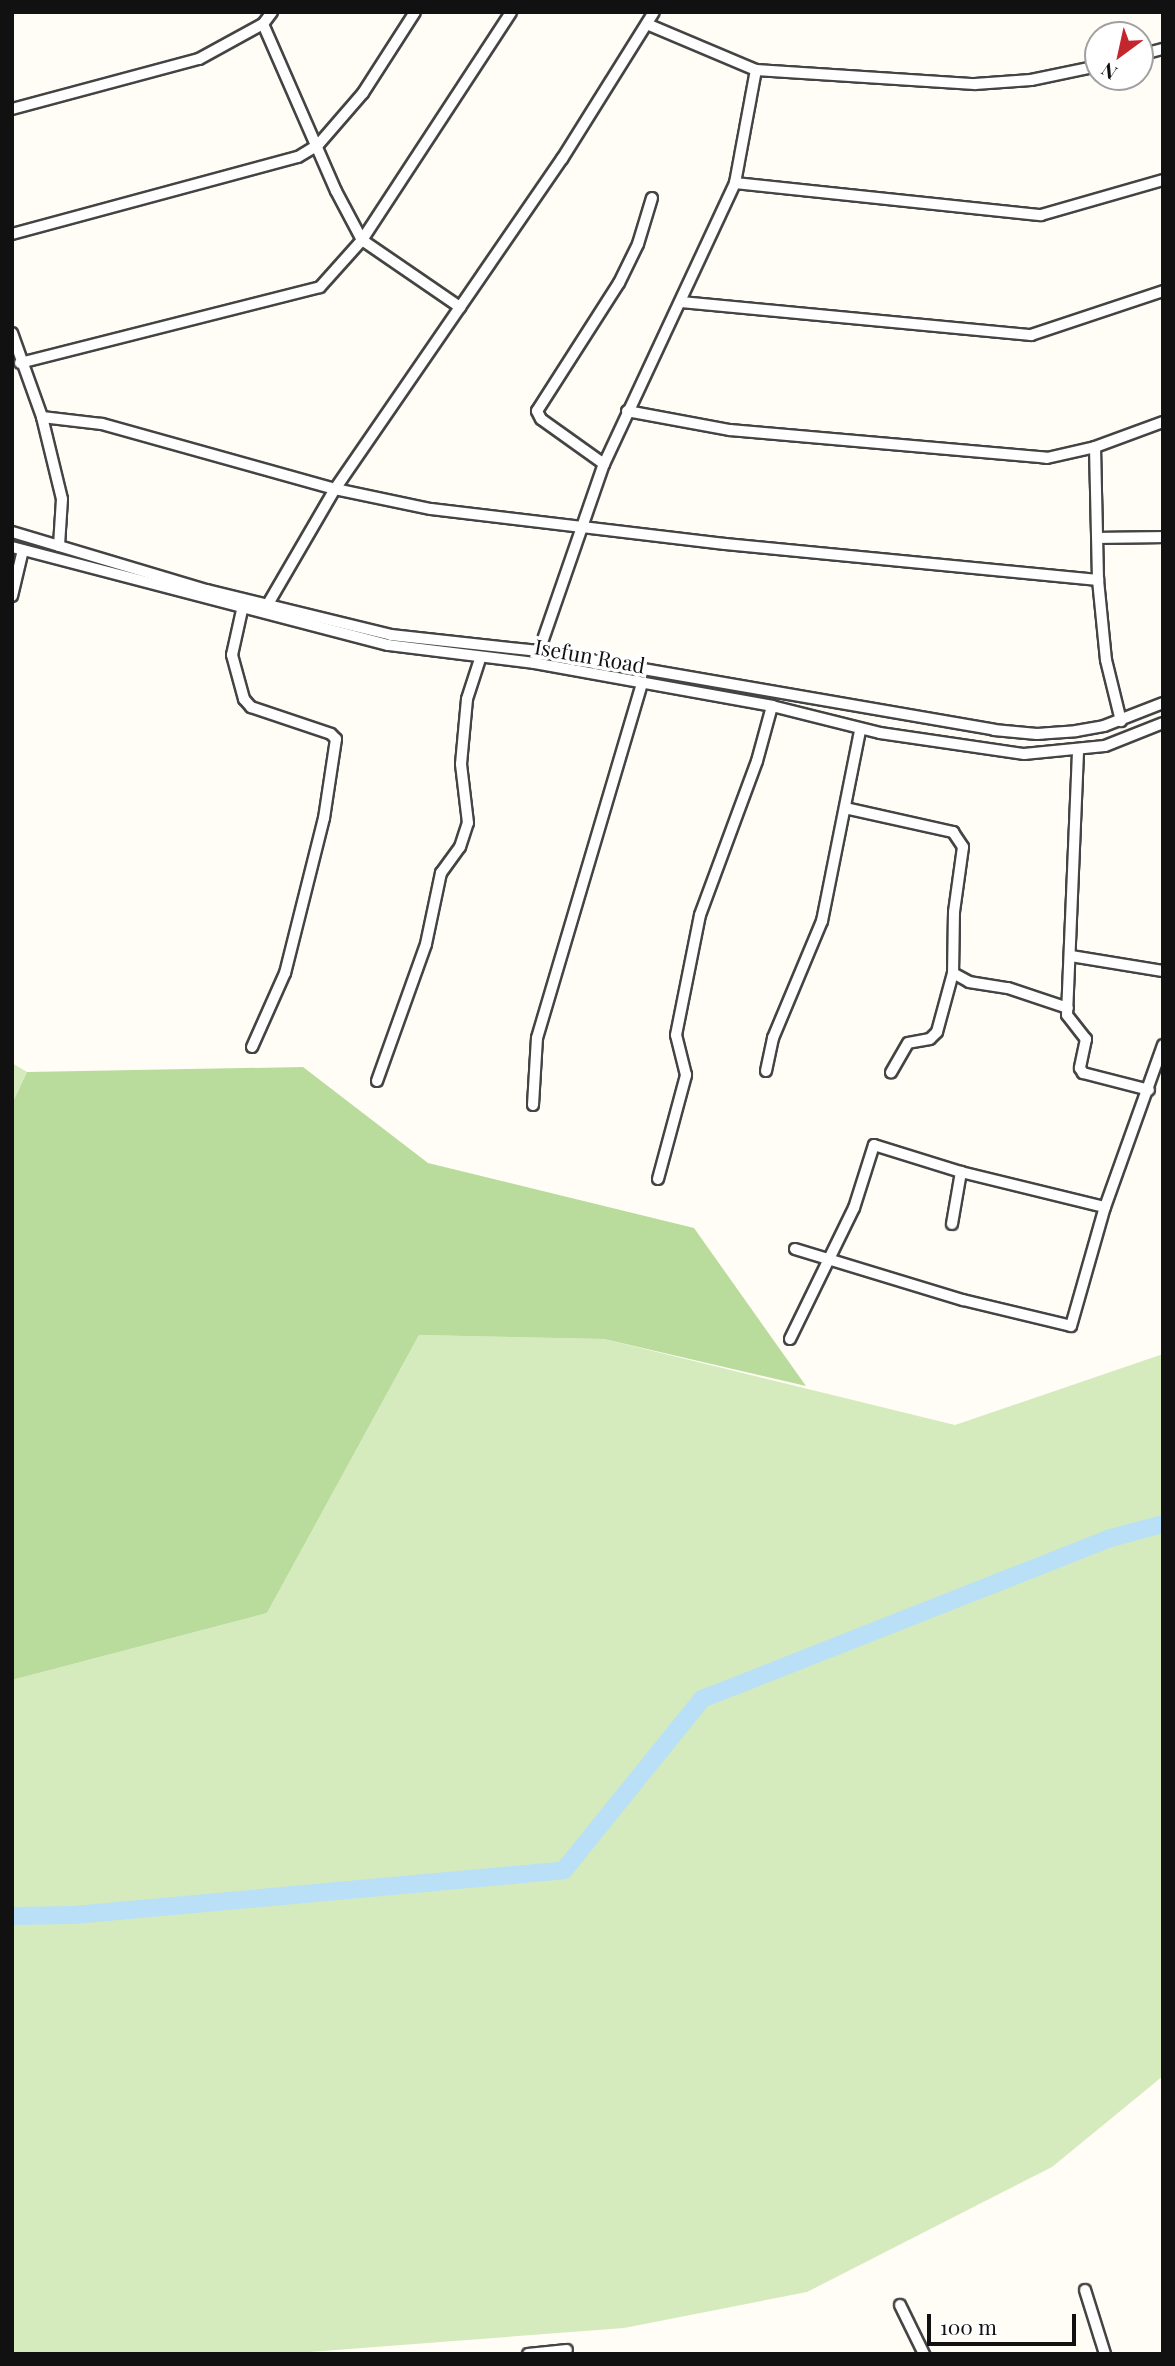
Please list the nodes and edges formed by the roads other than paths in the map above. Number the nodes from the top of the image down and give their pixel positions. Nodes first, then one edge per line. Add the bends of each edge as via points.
1 (272, 12) edge
2 (415, 12) edge
3 (511, 12) edge
4 (654, 12) edge
5 (263, 24) junction
6 (648, 24) junction
7 (1084, 69) edge
8 (756, 70) junction
9 (12, 109) edge
10 (318, 145) junction
11 (1163, 180) edge
12 (735, 183) junction
13 (652, 198) dead end
14 (12, 234) edge
15 (362, 240) junction
16 (1163, 291) edge
17 (681, 302) junction
18 (460, 307) junction
19 (12, 332) edge
20 (20, 363) junction
21 (627, 411) junction
22 (42, 417) junction
23 (1163, 422) edge
24 (1095, 447) junction
25 (604, 464) junction
26 (335, 489) junction
27 (584, 528) junction
28 (12, 533) edge
29 (1163, 537) edge
30 (1098, 538) junction
31 (59, 546) junction
32 (12, 547) edge
33 (23, 550) junction
34 (1098, 580) junction
35 (12, 596) edge
36 (268, 604) junction
37 (242, 610) junction
38 (540, 651) junction
39 (480, 659) junction
40 (534, 663) junction
41 (642, 684) junction
42 (1163, 704) edge
43 (772, 706) junction
44 (1121, 721) junction
45 (1163, 723) edge
46 (860, 730) junction
47 (1078, 752) junction
48 (845, 808) junction
49 (1071, 956) junction
50 (1163, 971) edge
51 (953, 974) junction
52 (1068, 1008) junction
53 (1163, 1045) edge
54 (252, 1047) dead end
55 (766, 1071) dead end
56 (891, 1072) dead end
57 (377, 1081) dead end
58 (1149, 1090) junction
59 (533, 1105) dead end
60 (961, 1172) junction
61 (659, 1179) dead end
62 (1105, 1207) junction
63 (952, 1224) dead end
64 (795, 1249) dead end
65 (830, 1262) junction
66 (790, 1339) dead end
67 (1085, 2290) dead end
68 (900, 2305) dead end
69 (567, 2350) dead end
70 (528, 2354) edge
71 (924, 2354) edge
72 (1105, 2354) edge

1 - 5 street
2 - 10 street via 363,93
3 - 15 street
4 - 6 street
5 - 9 street via 199,59
5 - 10 street
6 - 8 street
6 - 18 street
7 - 8 street via 1031,80 975,84
8 - 12 street
10 - 14 street via 298,157
10 - 15 street
11 - 12 street via 1041,215
12 - 17 street
13 - 25 street via 638,244 619,283 537,411 541,419
15 - 18 street
15 - 20 street via 326,281 309,291 198,315
16 - 17 street via 1031,335
17 - 21 street
18 - 26 street
19 - 20 street
20 - 22 street
21 - 24 street via 730,430 1007,457 1047,458
21 - 25 street
22 - 26 street via 102,424
22 - 31 street via 62,499
23 - 24 street
24 - 30 street
25 - 27 street
26 - 27 street via 431,509
26 - 36 street
27 - 34 street
27 - 38 street
28 - 31 street, Isefun Road
29 - 30 street
30 - 34 street
31 - 36 street, Isefun Road
32 - 33 street, Isefun Road
33 - 35 street
33 - 37 street, Isefun Road
34 - 44 street via 1107,660
36 - 38 street, Isefun Road via 391,635
37 - 39 street, Isefun Road via 388,645
37 - 54 street via 232,655 244,699 251,707 331,734 336,740 324,818 285,973
38 - 40 street
38 - 44 street, Isefun Road via 994,730 1037,734
39 - 40 street, Isefun Road
39 - 57 street via 467,699 461,764 468,823 460,847 440,873 426,944
40 - 41 street, Isefun Road
41 - 43 street, Isefun Road
41 - 59 street via 540,1026
42 - 44 street, Isefun Road
43 - 46 street, Isefun Road
43 - 61 street via 757,761 700,915 676,1035 686,1075
45 - 47 street, Isefun Road
46 - 47 street, Isefun Road via 1024,754
46 - 48 street
47 - 49 street
48 - 51 street via 957,835 963,847 954,912
48 - 55 street via 822,921 773,1038
49 - 50 street
49 - 52 street
51 - 52 street
51 - 56 street via 937,1032 930,1039 908,1043
52 - 58 street via 1067,1015 1086,1039 1083,1073
53 - 58 street
58 - 62 street
60 - 62 street
60 - 63 street
60 - 65 street via 874,1145
62 - 65 street via 1071,1326
64 - 65 street
65 - 66 street
67 - 72 street
68 - 71 street
69 - 70 street

